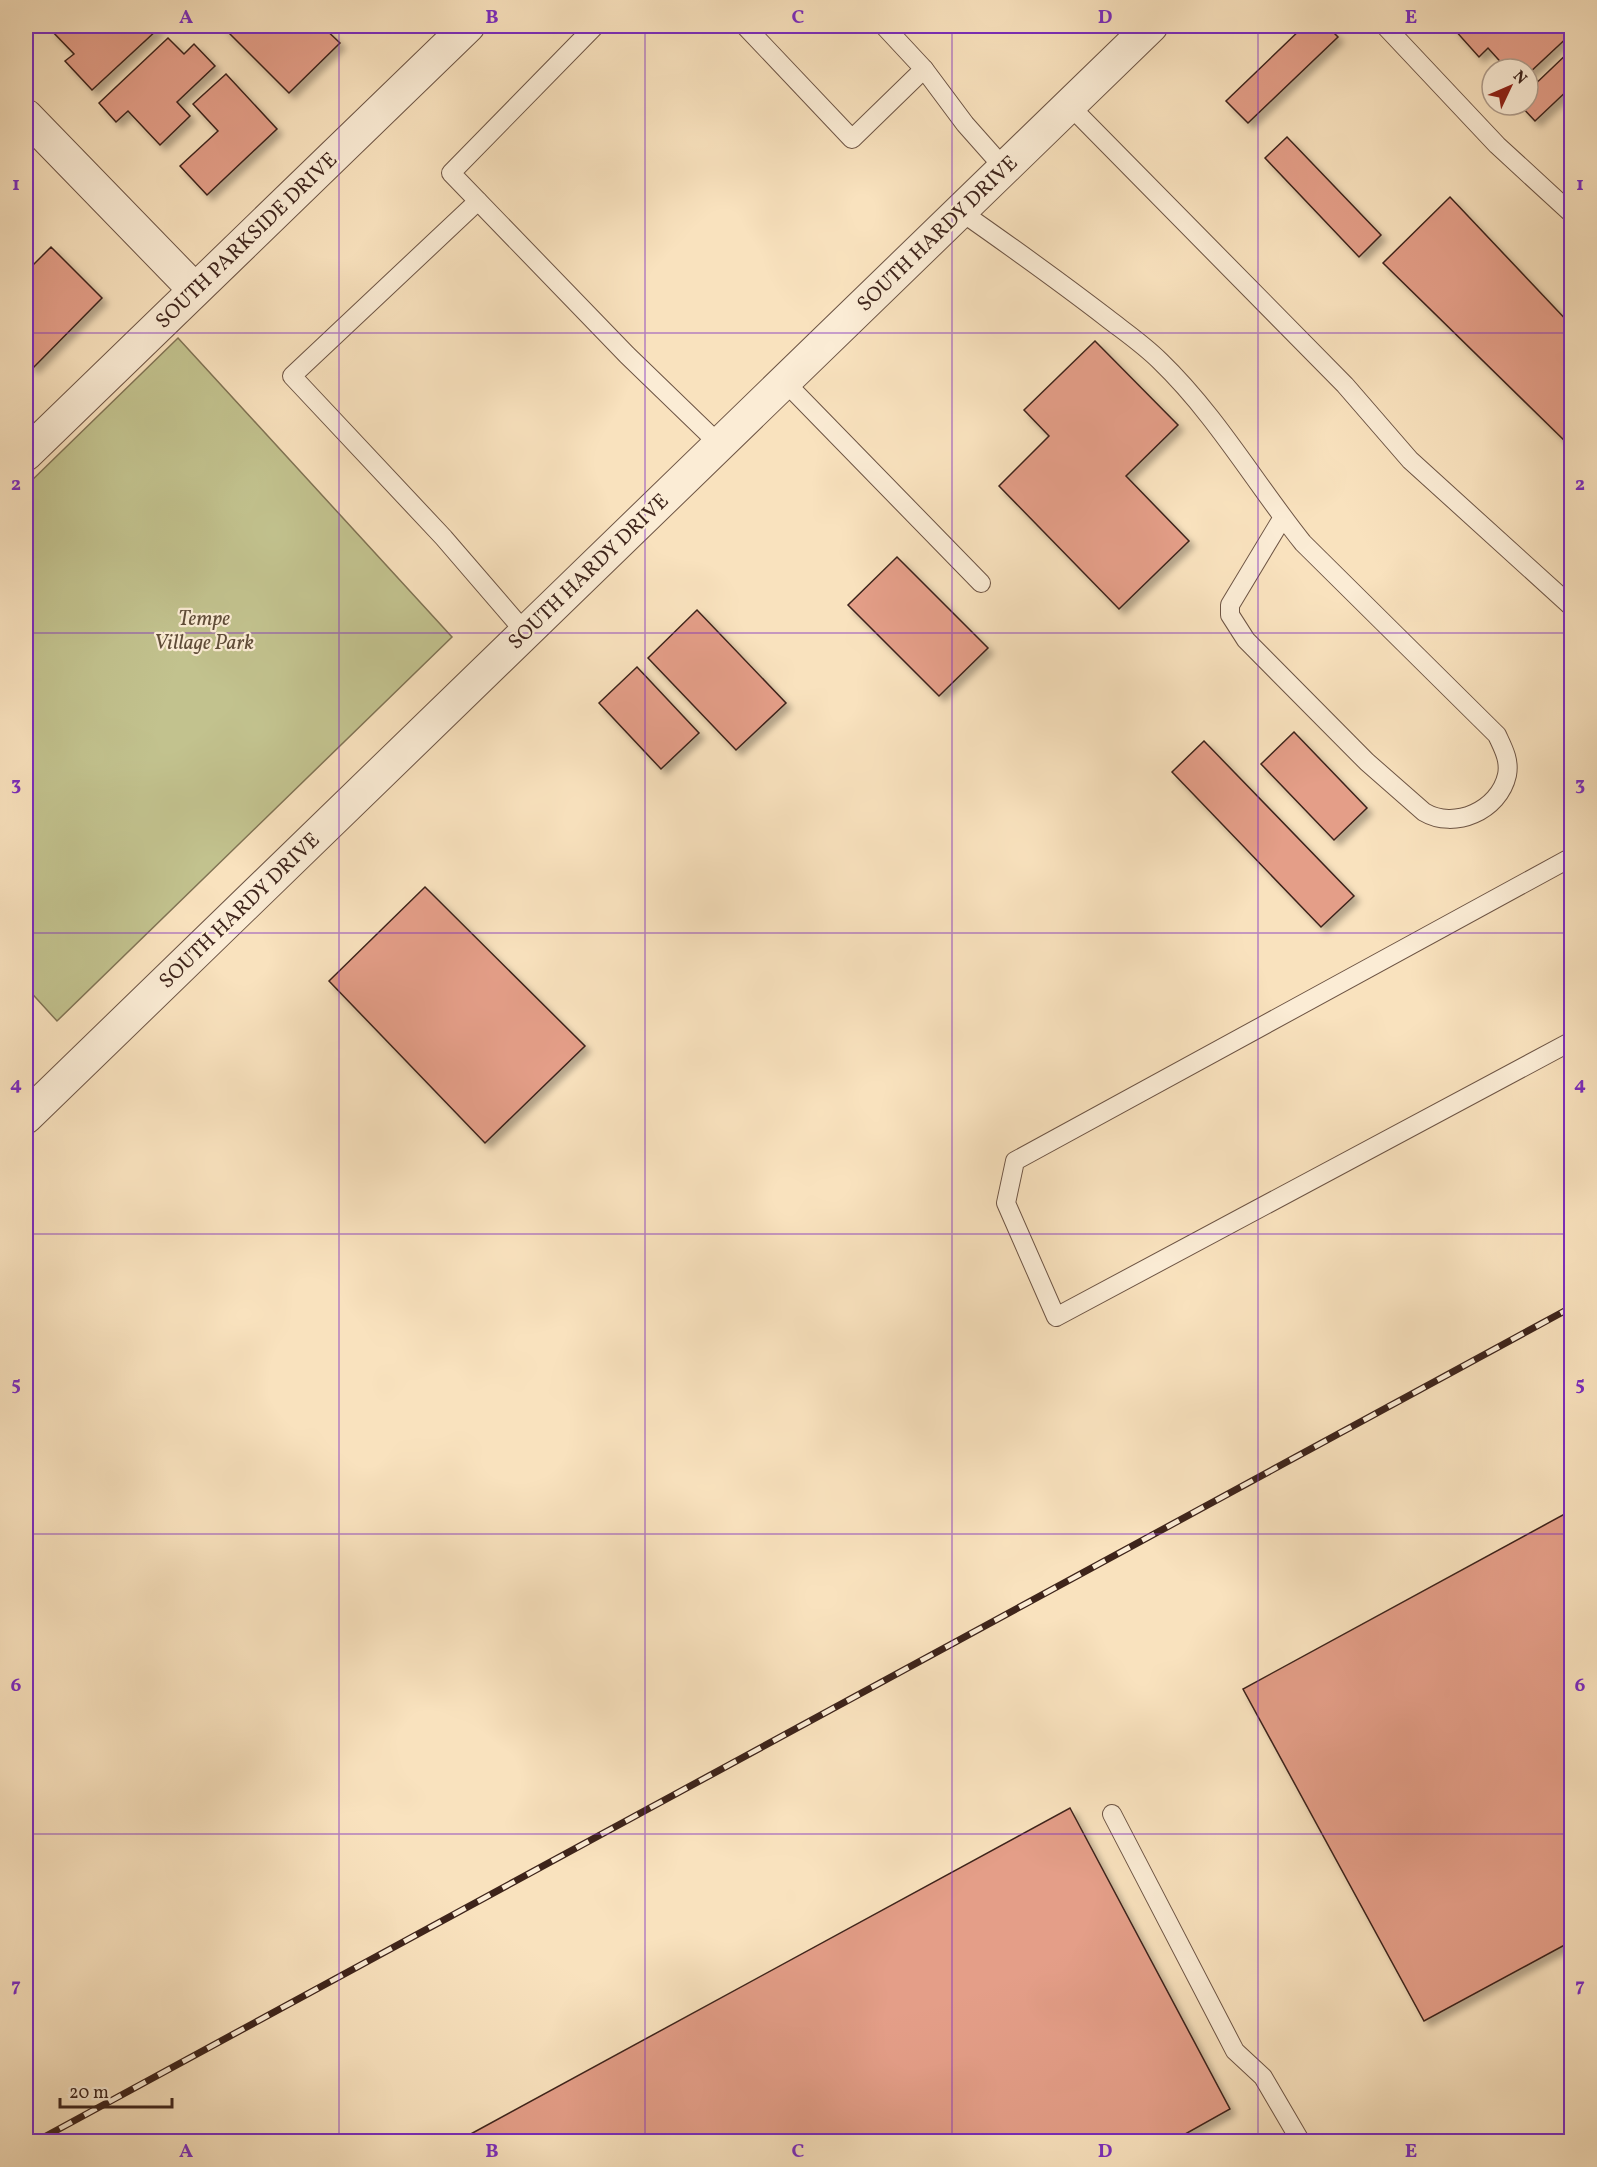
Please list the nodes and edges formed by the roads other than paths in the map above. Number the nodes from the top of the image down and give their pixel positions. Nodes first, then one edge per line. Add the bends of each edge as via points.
1 (468, 26) edge
2 (595, 26) edge
3 (745, 26) edge
4 (884, 26) edge
5 (1151, 26) edge
6 (1385, 26) edge
7 (924, 69) junction
8 (1069, 105) junction
9 (26, 116) edge
10 (1004, 168) junction
11 (478, 201) junction
12 (960, 211) junction
13 (1572, 214) edge
14 (194, 289) junction
15 (784, 381) junction
16 (719, 444) junction
17 (26, 454) edge
18 (1283, 517) junction
19 (981, 582) dead end
20 (1572, 607) edge
21 (525, 632) junction
22 (1572, 857) edge
23 (1572, 1041) edge
24 (26, 1117) edge
25 (1112, 1814) dead end
26 (1301, 2142) edge

1 - 14 street, SOUTH PARKSIDE DRIVE
2 - 11 lane via 451,173
3 - 7 lane via 852,139
4 - 7 lane
5 - 8 street, SOUTH HARDY DRIVE
6 - 13 lane via 1497,145
7 - 10 lane
8 - 10 street, SOUTH HARDY DRIVE
8 - 20 lane via 1345,385 1410,460
9 - 14 street
10 - 12 street, SOUTH HARDY DRIVE
11 - 16 lane
11 - 21 lane via 292,376 444,538
12 - 15 street, SOUTH HARDY DRIVE
12 - 18 lane via 1047,272 1159,360 1202,406
14 - 17 street, SOUTH PARKSIDE DRIVE
15 - 16 street, SOUTH HARDY DRIVE
15 - 19 lane
16 - 21 street, SOUTH HARDY DRIVE
18 - 18 lane via 1303,543 1497,735 1507,756 1507,775 1490,804 1473,815 1454,819 1434,818 1424,812 1367,762 1246,640 1230,615 1230,605
21 - 24 street, SOUTH HARDY DRIVE
22 - 23 lane via 1015,1161 1006,1203 1056,1317
25 - 26 lane via 1235,2051 1263,2077

